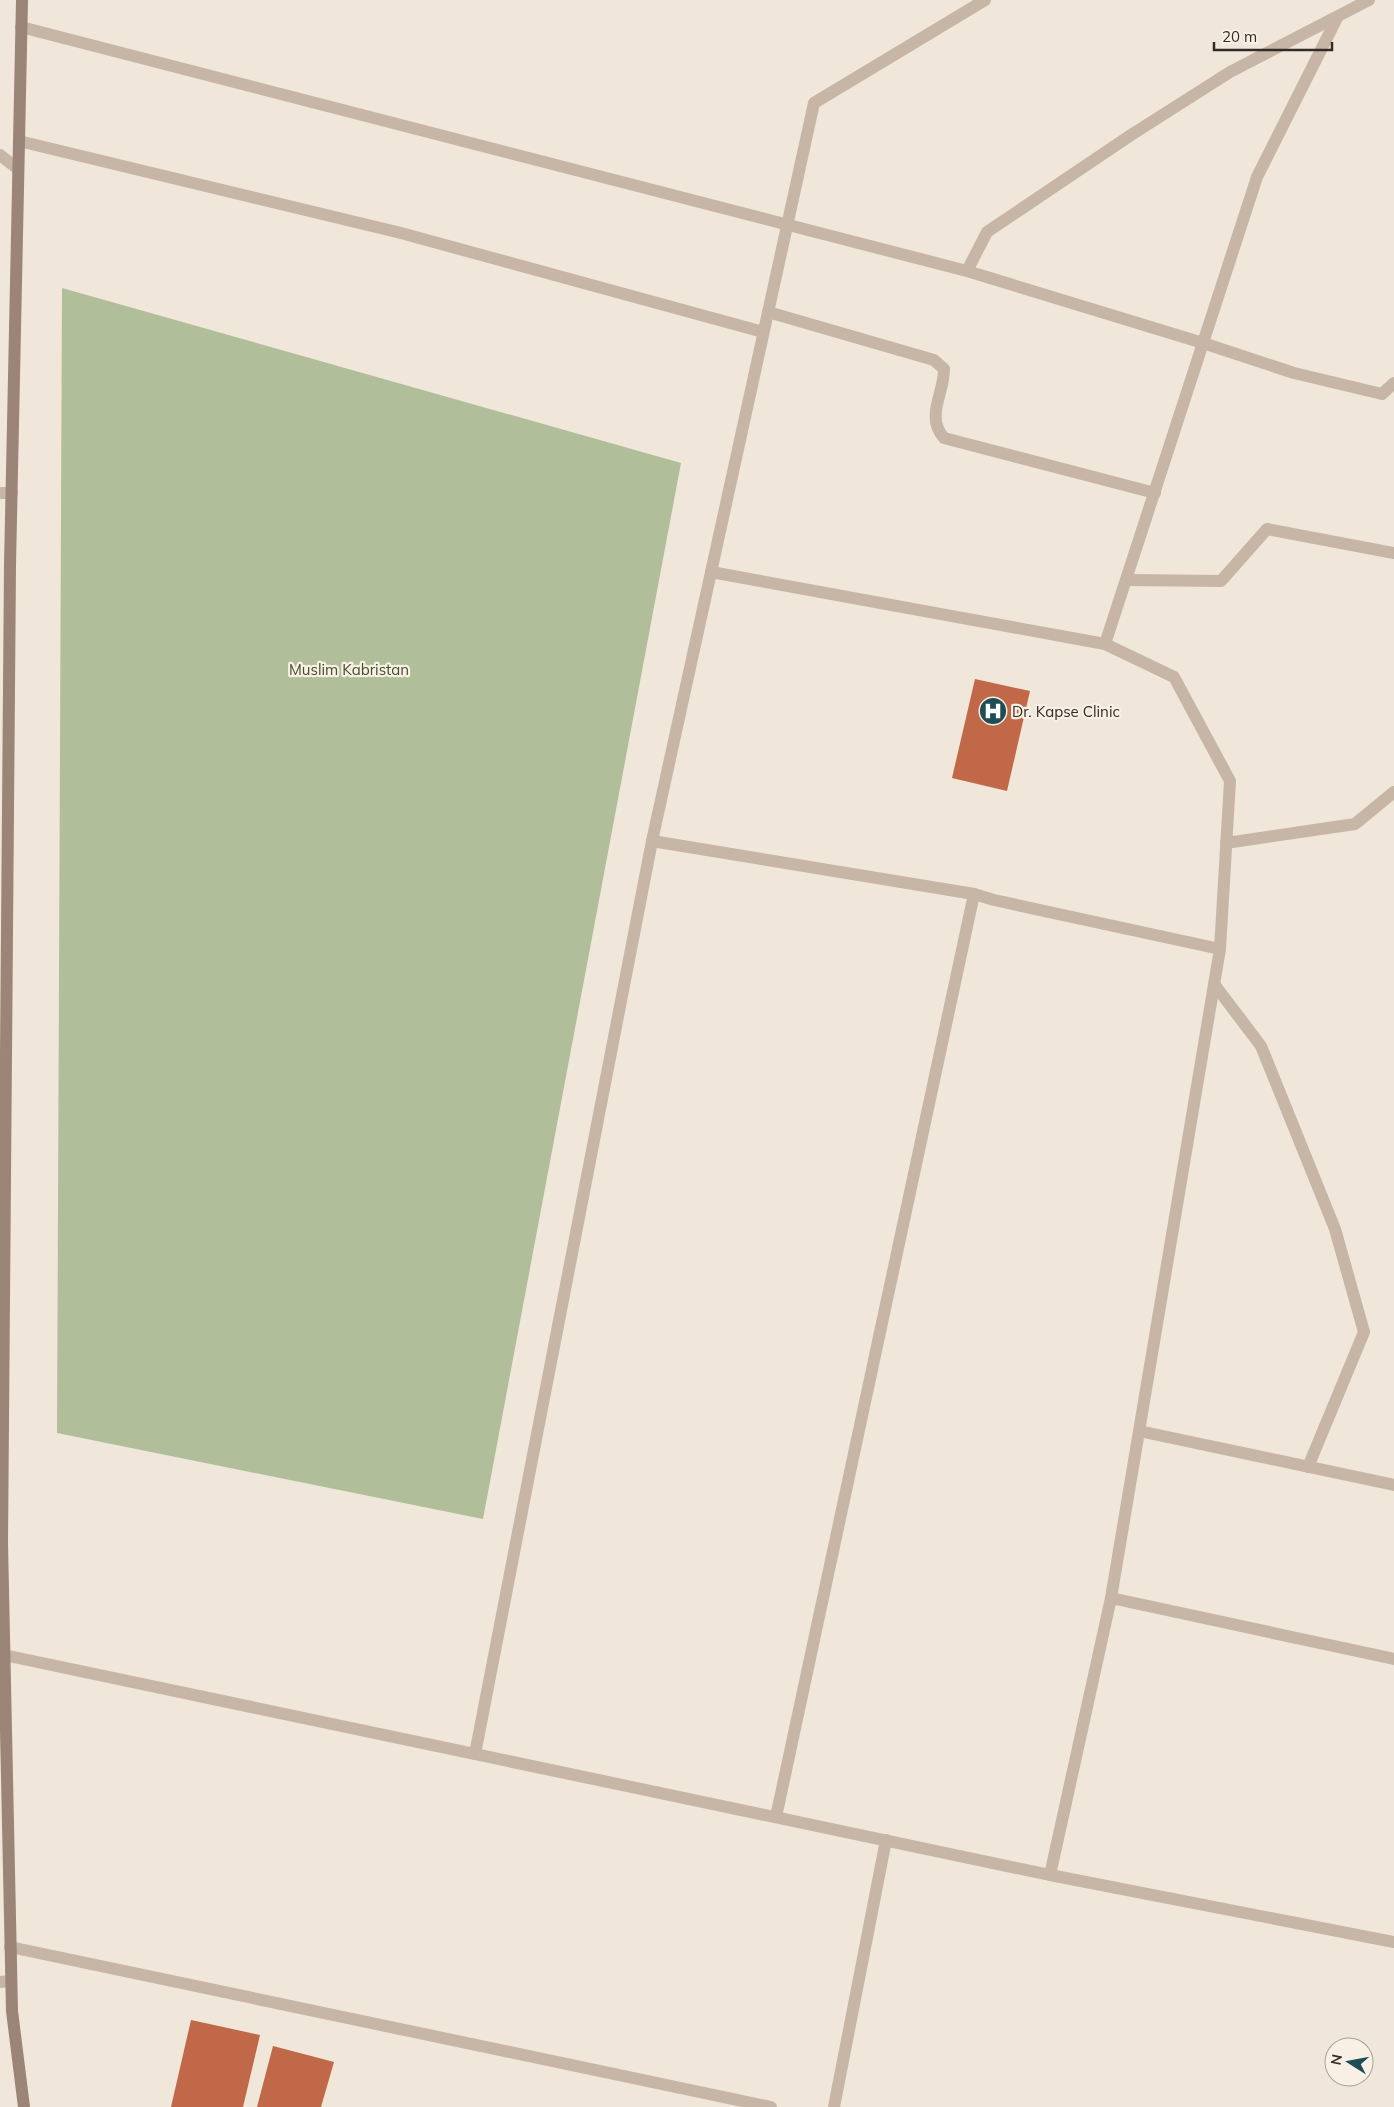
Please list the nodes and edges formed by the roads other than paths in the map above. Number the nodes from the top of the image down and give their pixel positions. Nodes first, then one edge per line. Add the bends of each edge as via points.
1 (22, 0) edge
2 (985, 0) edge
3 (1369, 0) edge
4 (1336, 18) junction
5 (21, 27) junction
6 (19, 141) junction
7 (0, 155) edge
8 (18, 169) junction
9 (787, 224) junction
10 (967, 271) junction
11 (768, 312) junction
12 (764, 332) junction
13 (1204, 343) junction
14 (1394, 383) edge
15 (6, 493) edge
16 (1155, 493) junction
17 (1394, 552) edge
18 (711, 572) junction
19 (1127, 580) junction
20 (1105, 644) junction
21 (1394, 792) edge
22 (652, 840) junction
23 (1226, 843) junction
24 (974, 894) junction
25 (1220, 948) junction
26 (1214, 984) junction
27 (1139, 1432) junction
28 (1308, 1467) junction
29 (1394, 1485) edge
30 (1111, 1598) junction
31 (4, 1655) junction
32 (1394, 1659) edge
33 (475, 1754) junction
34 (776, 1817) junction
35 (886, 1840) junction
36 (1050, 1875) junction
37 (1394, 1942) edge
38 (10, 1947) junction
39 (6, 1982) edge
40 (24, 2107) edge
41 (770, 2107) edge
42 (834, 2107) edge

1 - 5 main road
2 - 9 street via 814,103
3 - 4 street
4 - 10 street via 1230,72 987,232
4 - 13 street via 1258,177
5 - 6 main road
5 - 9 street
6 - 8 main road
6 - 12 street via 402,233
7 - 8 street
8 - 15 main road
9 - 10 street
9 - 11 street
10 - 13 street
11 - 12 street
11 - 16 street via 934,360 944,369 944,383 934,416 937,430 944,438
12 - 18 street
13 - 14 street via 1294,373 1382,394
13 - 16 street
15 - 31 main road
16 - 19 street
17 - 19 street via 1267,529 1221,580
18 - 20 street
18 - 22 street
19 - 20 street
20 - 23 street via 1174,677 1230,781
21 - 23 street via 1355,824
22 - 24 street
22 - 33 street
23 - 25 street
24 - 25 street
24 - 34 street
25 - 26 street
26 - 27 street
26 - 28 street via 1261,1046 1335,1229 1364,1332
27 - 28 street
27 - 30 street
28 - 29 street
30 - 32 street
30 - 36 street
31 - 33 street
31 - 38 main road
33 - 34 street
34 - 35 street
35 - 36 street
35 - 42 street
36 - 37 street
38 - 39 main road
38 - 41 street
39 - 40 main road

